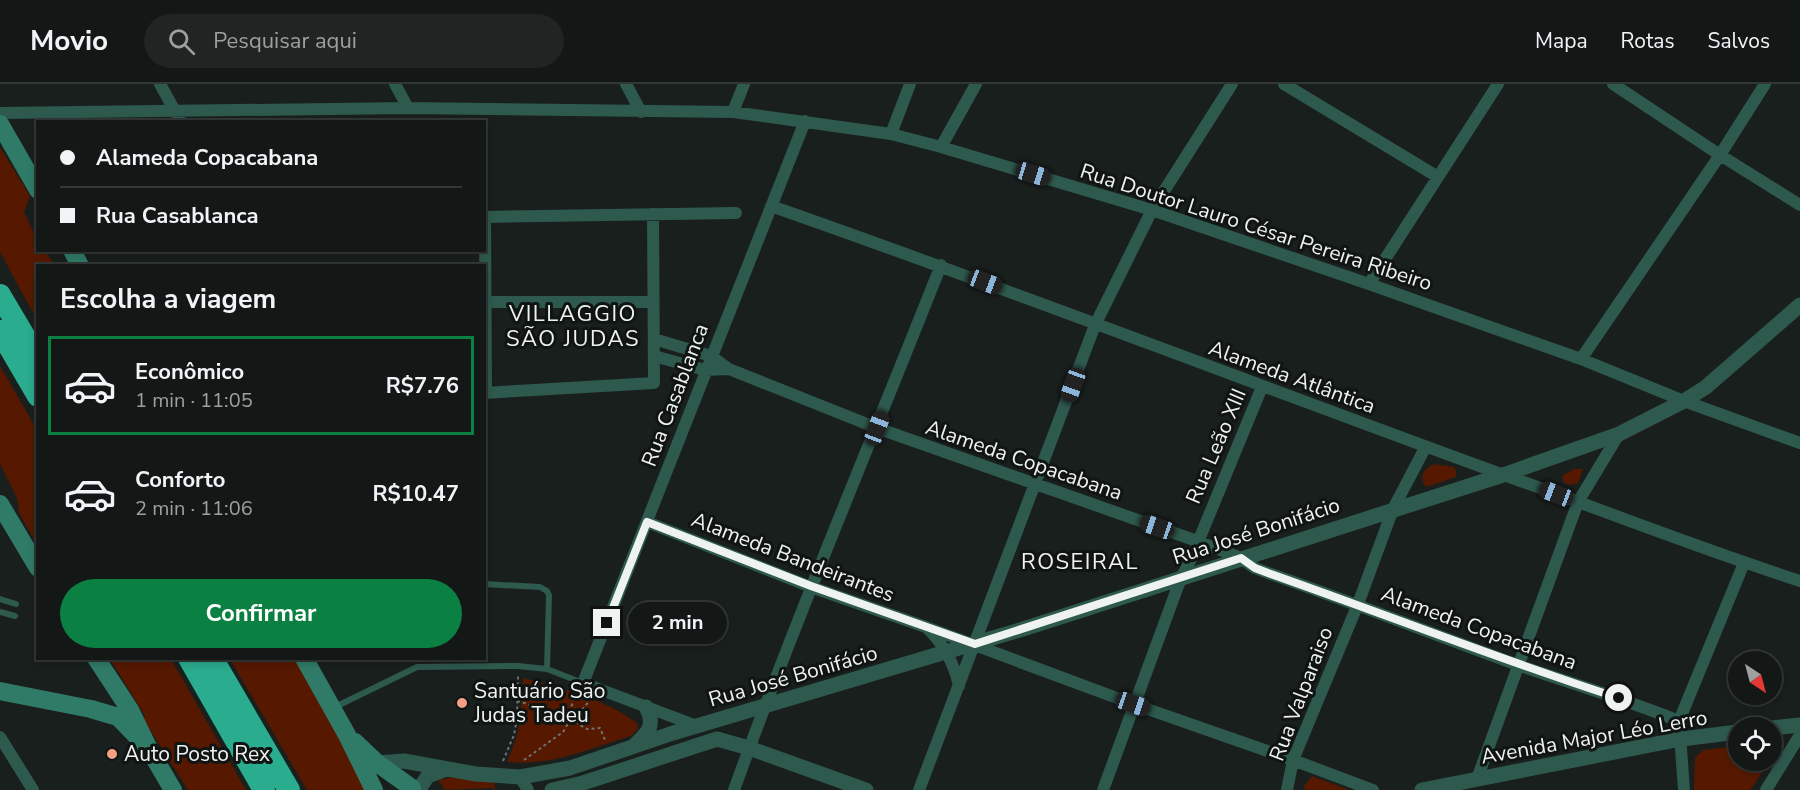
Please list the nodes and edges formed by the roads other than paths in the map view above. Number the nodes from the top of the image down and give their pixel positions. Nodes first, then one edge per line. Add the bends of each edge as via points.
1 (160, 84) edge
2 (395, 84) edge
3 (626, 84) edge
4 (744, 84) edge
5 (910, 84) edge
6 (976, 84) edge
7 (1233, 84) edge
8 (1284, 84) edge
9 (1498, 84) edge
10 (1613, 84) edge
11 (1765, 84) edge
12 (408, 108) junction
13 (641, 112) junction
14 (733, 112) junction
15 (0, 113) edge
16 (178, 116) edge
17 (804, 121) junction
18 (0, 124) edge
19 (891, 134) junction
20 (941, 147) junction
21 (1720, 156) junction
22 (1438, 177) junction
23 (36, 187) edge
24 (1800, 205) edge
25 (771, 206) junction
26 (1152, 210) junction
27 (736, 213) dead end
28 (653, 214) junction
29 (486, 217) edge
30 (940, 265) junction
31 (1369, 284) junction
32 (0, 295) edge
33 (486, 302) edge
34 (653, 302) junction
35 (1800, 305) edge
36 (1095, 325) junction
37 (0, 331) edge
38 (654, 339) junction
39 (36, 356) edge
40 (654, 356) junction
41 (711, 356) junction
42 (1581, 359) junction
43 (729, 369) junction
44 (705, 370) junction
45 (1262, 387) junction
46 (36, 393) edge
47 (486, 393) edge
48 (1684, 401) junction
49 (877, 428) junction
50 (1619, 434) junction
51 (1800, 443) edge
52 (1425, 448) junction
53 (1503, 475) junction
54 (1035, 485) junction
55 (1578, 502) junction
56 (0, 504) edge
57 (1393, 509) junction
58 (647, 522) junction
59 (1197, 541) junction
60 (1241, 558) junction
61 (1744, 563) junction
62 (36, 565) edge
63 (1180, 578) junction
64 (1800, 580) edge
65 (486, 584) edge
66 (811, 586) junction
67 (0, 599) edge
68 (16, 604) dead end
69 (1358, 604) junction
70 (0, 612) edge
71 (15, 616) dead end
72 (926, 627) junction
73 (975, 644) junction
74 (947, 652) junction
75 (97, 660) edge
76 (190, 660) edge
77 (213, 660) edge
78 (305, 660) edge
79 (456, 660) edge
80 (1517, 664) junction
81 (456, 668) junction
82 (547, 669) junction
83 (107, 675) junction
84 (959, 686) junction
85 (580, 687) junction
86 (0, 691) edge
87 (1133, 704) junction
88 (646, 707) junction
89 (764, 707) junction
90 (92, 709) junction
91 (332, 709) junction
92 (1678, 721) junction
93 (1800, 725) edge
94 (697, 726) junction
95 (1782, 727) edge
96 (1728, 733) edge
97 (347, 735) junction
98 (1800, 735) edge
99 (0, 737) edge
100 (1681, 739) junction
101 (634, 747) junction
102 (749, 748) junction
103 (149, 749) junction
104 (1796, 751) edge
105 (1293, 760) junction
106 (377, 763) junction
107 (446, 770) junction
108 (521, 778) edge
109 (1477, 779) junction
110 (414, 789) edge
111 (33, 790) edge
112 (173, 790) edge
113 (264, 790) edge
114 (289, 790) edge
115 (374, 790) edge
116 (552, 790) edge
117 (734, 790) edge
118 (866, 790) edge
119 (919, 790) edge
120 (1103, 790) edge
121 (1287, 790) edge
122 (1373, 790) edge
123 (1422, 790) edge
124 (1684, 790) edge
125 (1766, 790) edge

1 - 16 street
2 - 12 street
3 - 13 street
4 - 14 street
5 - 19 street
6 - 20 street
7 - 26 street
8 - 22 street
9 - 22 street
10 - 21 street
11 - 21 street
12 - 13 street, Rua Doutor Lauro César Pereira Ribeiro
12 - 16 street, Rua Doutor Lauro César Pereira Ribeiro
13 - 14 street, Rua Doutor Lauro César Pereira Ribeiro
14 - 17 street, Rua Doutor Lauro César Pereira Ribeiro
15 - 16 street, Rua Doutor Lauro César Pereira Ribeiro
17 - 19 street, Rua Doutor Lauro César Pereira Ribeiro
17 - 25 street, Rua Casablanca
18 - 23 main road
19 - 20 street, Rua Doutor Lauro César Pereira Ribeiro
20 - 26 street, Rua Doutor Lauro César Pereira Ribeiro
21 - 24 street
21 - 42 street
22 - 31 street
25 - 30 street, Alameda Atlântica
25 - 41 street, Rua Casablanca
26 - 31 street, Rua Doutor Lauro César Pereira Ribeiro
26 - 36 street
27 - 28 street
28 - 29 street
28 - 34 street
30 - 36 street, Alameda Atlântica
30 - 49 street
31 - 42 street, Rua Doutor Lauro César Pereira Ribeiro
32 - 39 highway
33 - 34 street
34 - 38 street
35 - 48 street, Rua José Bonifácio via 1706,387
36 - 45 street, Alameda Atlântica
36 - 54 street
37 - 46 highway
38 - 40 street
38 - 41 street, Alameda Copacabana
40 - 44 street, Alameda Copacabana
40 - 47 street via 654,383
41 - 43 street, Alameda Copacabana
41 - 44 street, Rua Casablanca
42 - 48 street, Rua Doutor Lauro César Pereira Ribeiro
43 - 44 street, Alameda Copacabana
43 - 49 street, Alameda Copacabana
44 - 58 street, Rua Casablanca
45 - 52 street, Alameda Atlântica
45 - 59 street, Rua Leão XIII
48 - 50 street, Rua José Bonifácio
48 - 51 street, Rua Doutor Lauro César Pereira Ribeiro
49 - 54 street, Alameda Copacabana
49 - 66 street
50 - 53 street, Rua José Bonifácio
50 - 55 street
52 - 53 street, Alameda Atlântica
52 - 57 street, Rua Valparaiso
53 - 55 street, Alameda Atlântica
53 - 57 street, Rua José Bonifácio
54 - 59 street, Alameda Copacabana
54 - 73 street
55 - 61 street, Alameda Atlântica
55 - 80 street
56 - 62 main road
57 - 60 street, Rua José Bonifácio
57 - 69 street, Rua Valparaiso
58 - 66 street, Alameda Bandeirantes
58 - 85 street, Rua Casablanca
59 - 60 street, Alameda Copacabana
59 - 63 street, Rua Leão XIII
60 - 63 street, Rua José Bonifácio
60 - 69 street, Alameda Copacabana via 1261,571
61 - 64 street, Alameda Atlântica
61 - 92 street
63 - 73 street, Rua José Bonifácio
63 - 87 street, Rua Leão XIII
65 - 82 lane via 540,587 549,595
66 - 72 street, Alameda Bandeirantes
66 - 89 street
67 - 68 lane
69 - 80 street, Alameda Copacabana
69 - 105 street, Rua Valparaiso
70 - 71 lane
72 - 73 street, Alameda Bandeirantes
72 - 74 street, Alameda Bandeirantes
73 - 74 street, Rua José Bonifácio
73 - 84 street
73 - 87 street, Alameda Bandeirantes
74 - 84 street, Alameda Bandeirantes
74 - 89 street, Rua José Bonifácio
75 - 83 main road
76 - 113 highway
77 - 114 highway
78 - 91 main road
79 - 81 lane
80 - 92 street, Alameda Copacabana
80 - 109 street
81 - 82 lane
81 - 91 lane via 417,667
82 - 85 lane
83 - 90 main road via 104,702
83 - 103 main road
84 - 119 street
85 - 88 street
86 - 90 main road
87 - 105 street, Alameda Bandeirantes
87 - 120 street, Rua Leão XIII
88 - 94 street
88 - 101 street via 651,724
89 - 94 street, Rua José Bonifácio
89 - 102 street
90 - 103 main road via 118,717
91 - 97 main road
92 - 100 street
93 - 95 street
94 - 101 street, Rua José Bonifácio
96 - 100 street, Avenida Major Léo Lerro
97 - 106 main road
97 - 115 main road
98 - 104 street
99 - 111 street
100 - 109 street, Avenida Major Léo Lerro
100 - 124 street
101 - 108 street, Rua José Bonifácio via 570,768
102 - 116 street, Rua José Bonifácio via 717,739
102 - 117 street
102 - 118 street, Rua José Bonifácio
103 - 112 main road
104 - 125 street
105 - 121 street, Rua Valparaiso
105 - 122 street, Alameda Bandeirantes
106 - 107 street, Rua José Bonifácio via 404,761
106 - 110 main road
107 - 108 street, Rua José Bonifácio
107 - 110 street via 428,776
109 - 123 street, Avenida Major Léo Lerro

